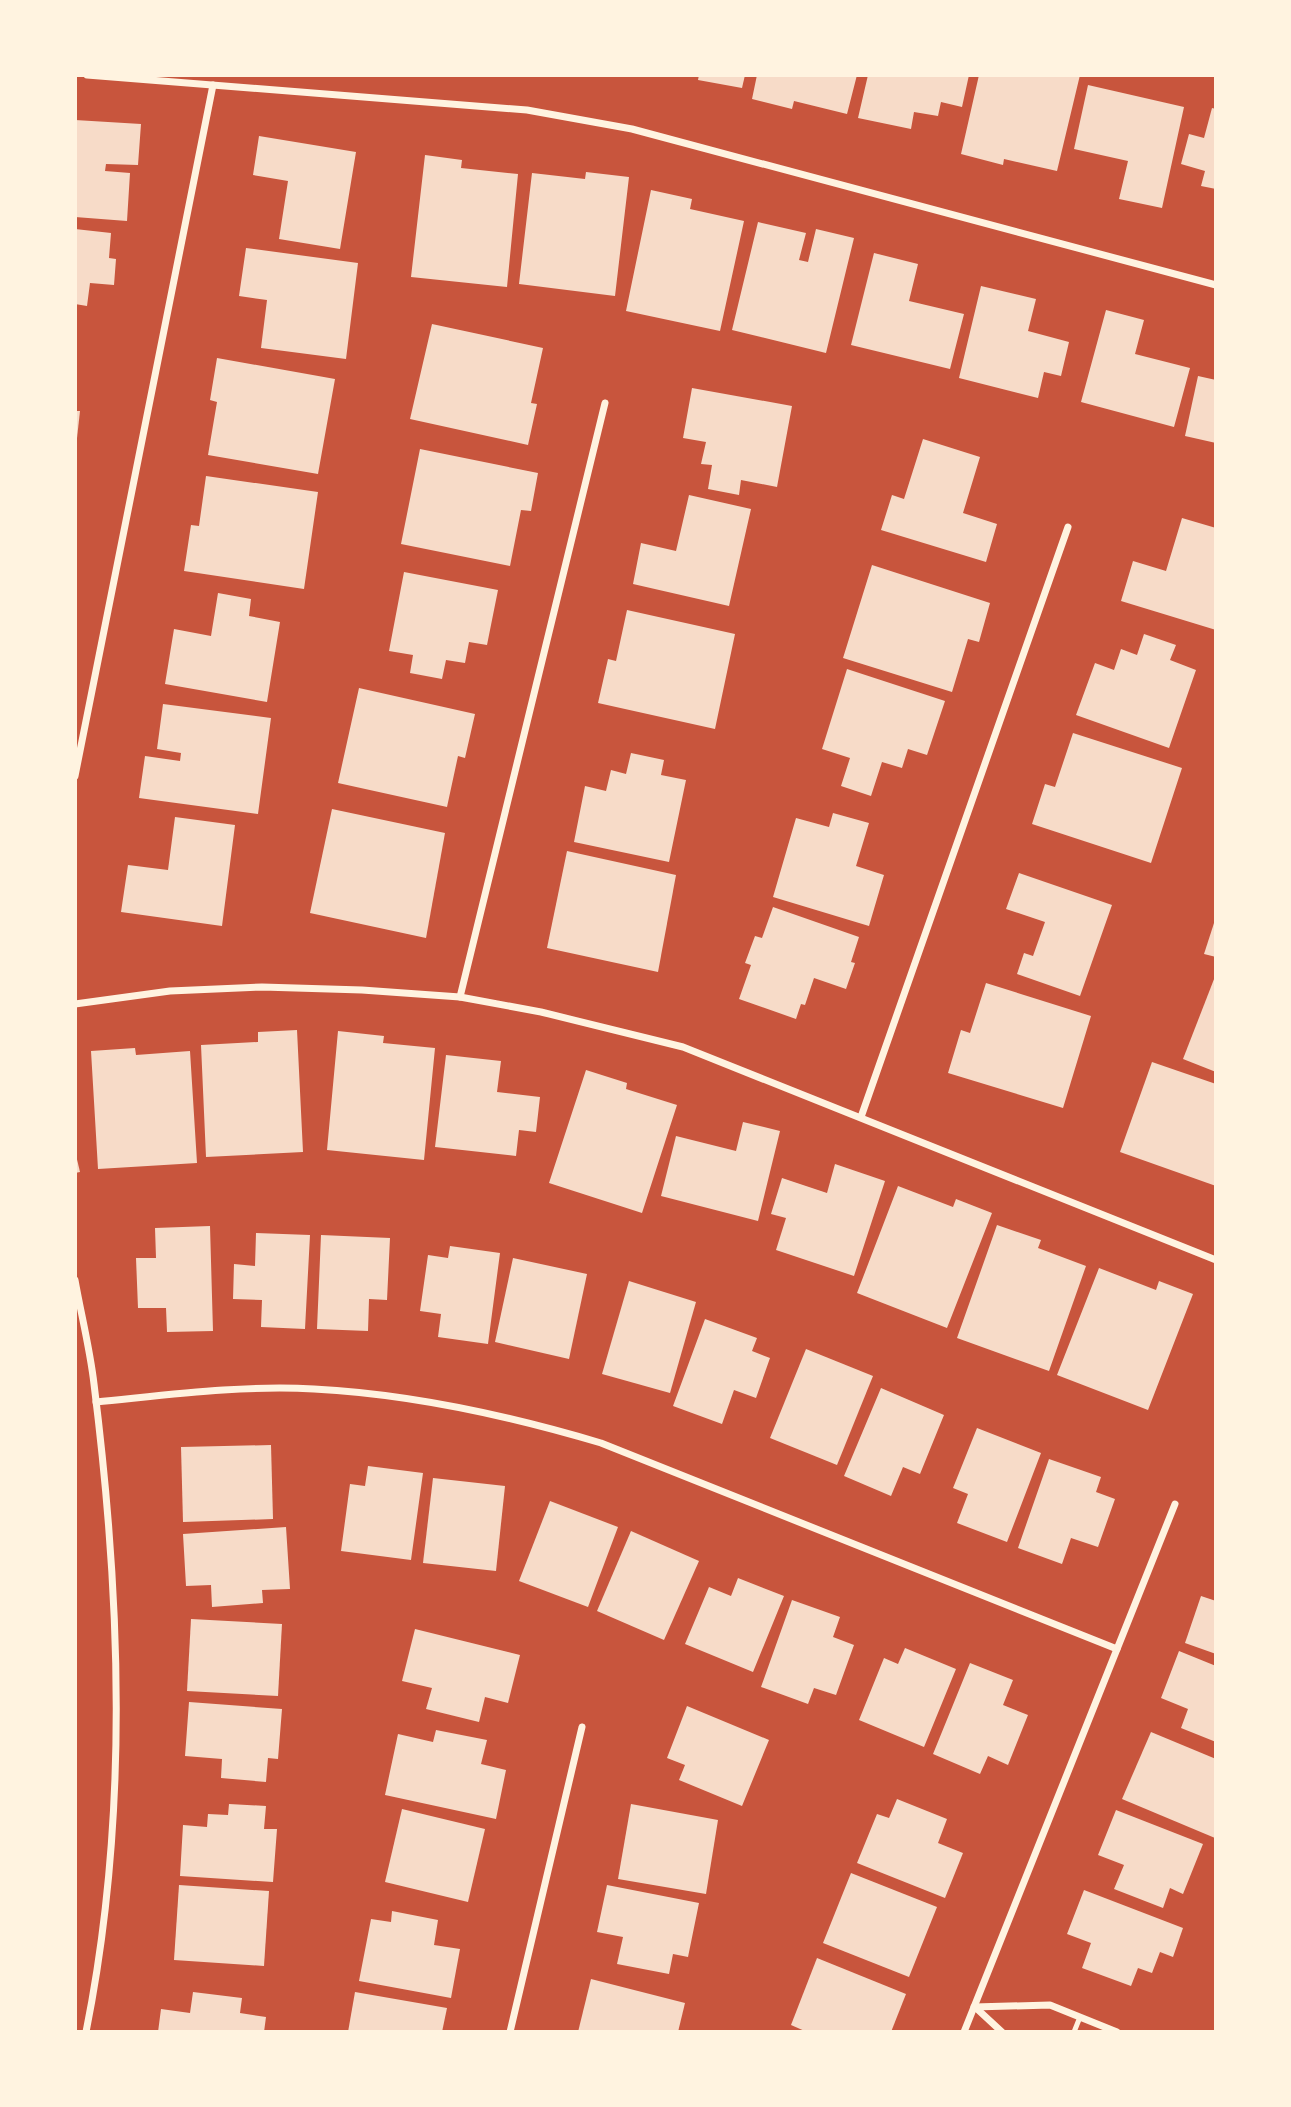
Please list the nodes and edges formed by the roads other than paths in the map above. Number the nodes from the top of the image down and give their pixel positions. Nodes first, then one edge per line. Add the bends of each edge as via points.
1 (87, 75) edge
2 (213, 85) junction
3 (1216, 285) edge
4 (605, 403) dead end
5 (1068, 527) dead end
6 (75, 776) edge
7 (460, 997) junction
8 (75, 1004) edge
9 (861, 1117) junction
10 (1216, 1261) edge
11 (75, 1280) edge
12 (96, 1402) junction
13 (1175, 1504) dead end
14 (1117, 1648) junction
15 (582, 1727) dead end
16 (974, 2007) junction
17 (1080, 2017) junction
18 (86, 2032) edge
19 (510, 2032) edge
20 (964, 2032) edge
21 (1002, 2032) edge
22 (1074, 2032) edge
23 (1117, 2032) edge

1 - 2 street
2 - 3 street via 571,116
2 - 6 street
4 - 7 street
5 - 9 street
7 - 8 street via 262,988 170,991
7 - 9 street via 683,1047
9 - 10 street
11 - 12 street
12 - 14 street via 187,1392 312,1389 380,1395 527,1421 601,1443
12 - 18 street via 113,1572 117,1733 107,1909
13 - 14 street
14 - 16 street
15 - 19 street
16 - 17 street via 1051,2005
16 - 20 street
16 - 21 street
17 - 22 lane
17 - 23 street

